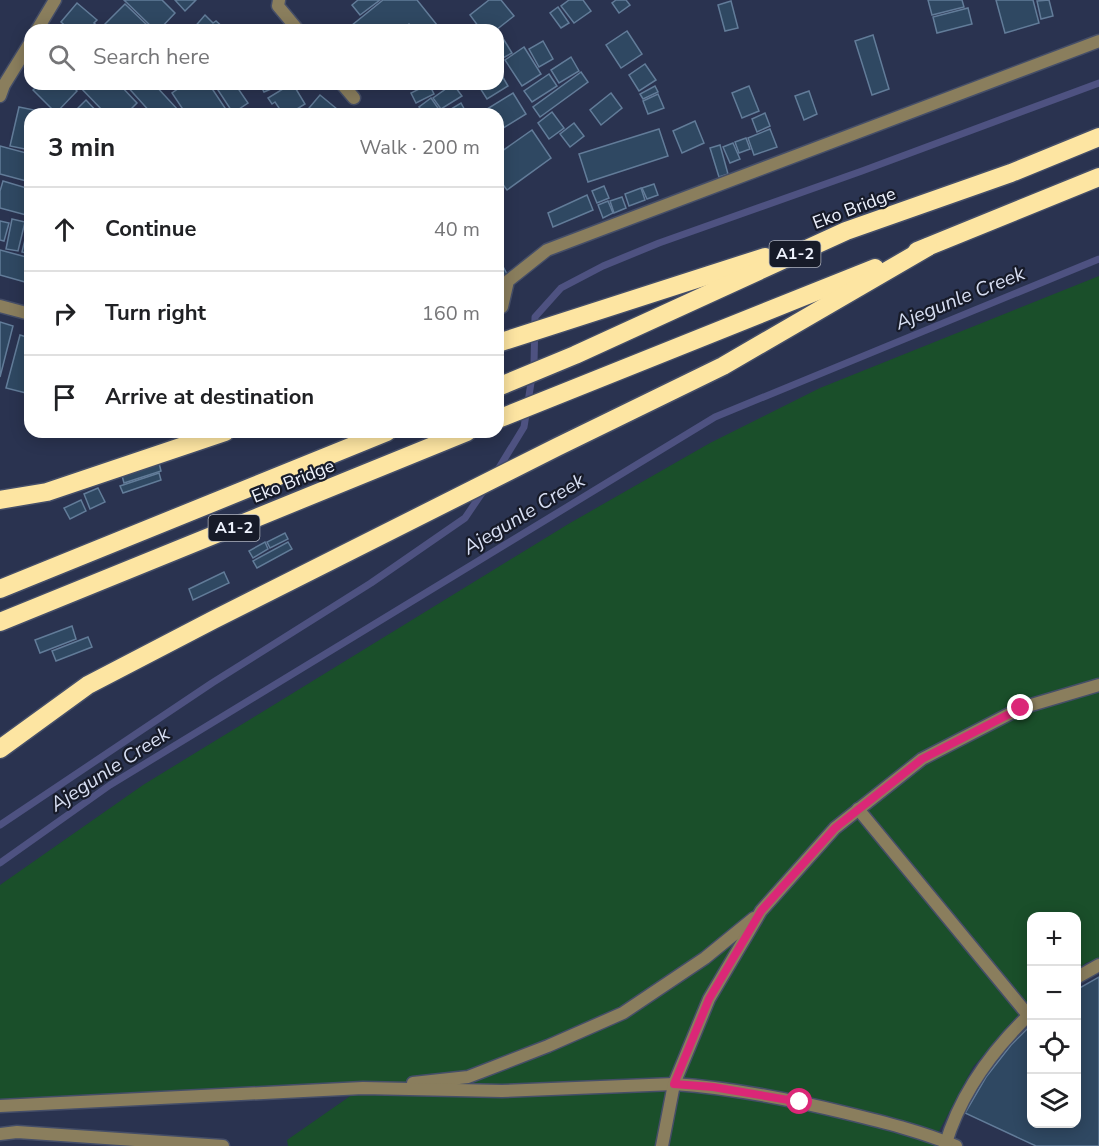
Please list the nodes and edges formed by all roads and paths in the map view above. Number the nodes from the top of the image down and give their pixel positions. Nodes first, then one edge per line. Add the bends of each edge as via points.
1 (55, 0) edge
2 (279, 0) edge
3 (41, 24) edge
4 (293, 24) edge
5 (1099, 41) edge
6 (24, 53) edge
7 (347, 90) edge
8 (0, 96) edge
9 (354, 98) dead end
10 (1099, 137) edge
11 (1099, 177) edge
12 (846, 231) junction
13 (928, 247) junction
14 (504, 298) edge
15 (0, 306) edge
16 (24, 312) edge
17 (504, 341) edge
18 (504, 385) edge
19 (504, 417) edge
20 (207, 438) edge
21 (372, 438) edge
22 (452, 438) edge
23 (0, 500) edge
24 (0, 589) edge
25 (0, 622) edge
26 (1099, 685) edge
27 (0, 748) edge
28 (858, 809) junction
29 (761, 911) junction
30 (1099, 965) edge
31 (1081, 976) edge
32 (1027, 1010) edge
33 (1027, 1017) edge
34 (674, 1084) junction
35 (363, 1088) junction
36 (0, 1106) edge
37 (0, 1134) edge
38 (949, 1145) edge
39 (223, 1146) edge
40 (662, 1146) edge

1 - 3 street
2 - 4 street via 278,6
5 - 14 street via 547,250 508,281
6 - 8 street
7 - 9 street
10 - 12 highway, Eko Bridge / A1-2 via 1011,173
11 - 13 highway, A1-2
12 - 17 highway
12 - 18 highway, Eko Bridge / A1-2
13 - 19 highway, A1-2
13 - 27 highway via 723,366 88,685
15 - 16 street
20 - 23 highway via 47,492
21 - 24 highway, Eko Bridge / A1-2
22 - 25 highway, Eko Bridge / A1-2
26 - 28 street via 1021,708 922,759
28 - 29 street via 835,828
28 - 32 street
29 - 34 street via 709,999
29 - 35 street via 705,958 623,1013 468,1077
30 - 31 street
33 - 38 street via 974,1083 958,1112
34 - 35 street via 502,1091
34 - 38 street via 800,1102 892,1124
34 - 40 street
35 - 36 street
37 - 39 street

